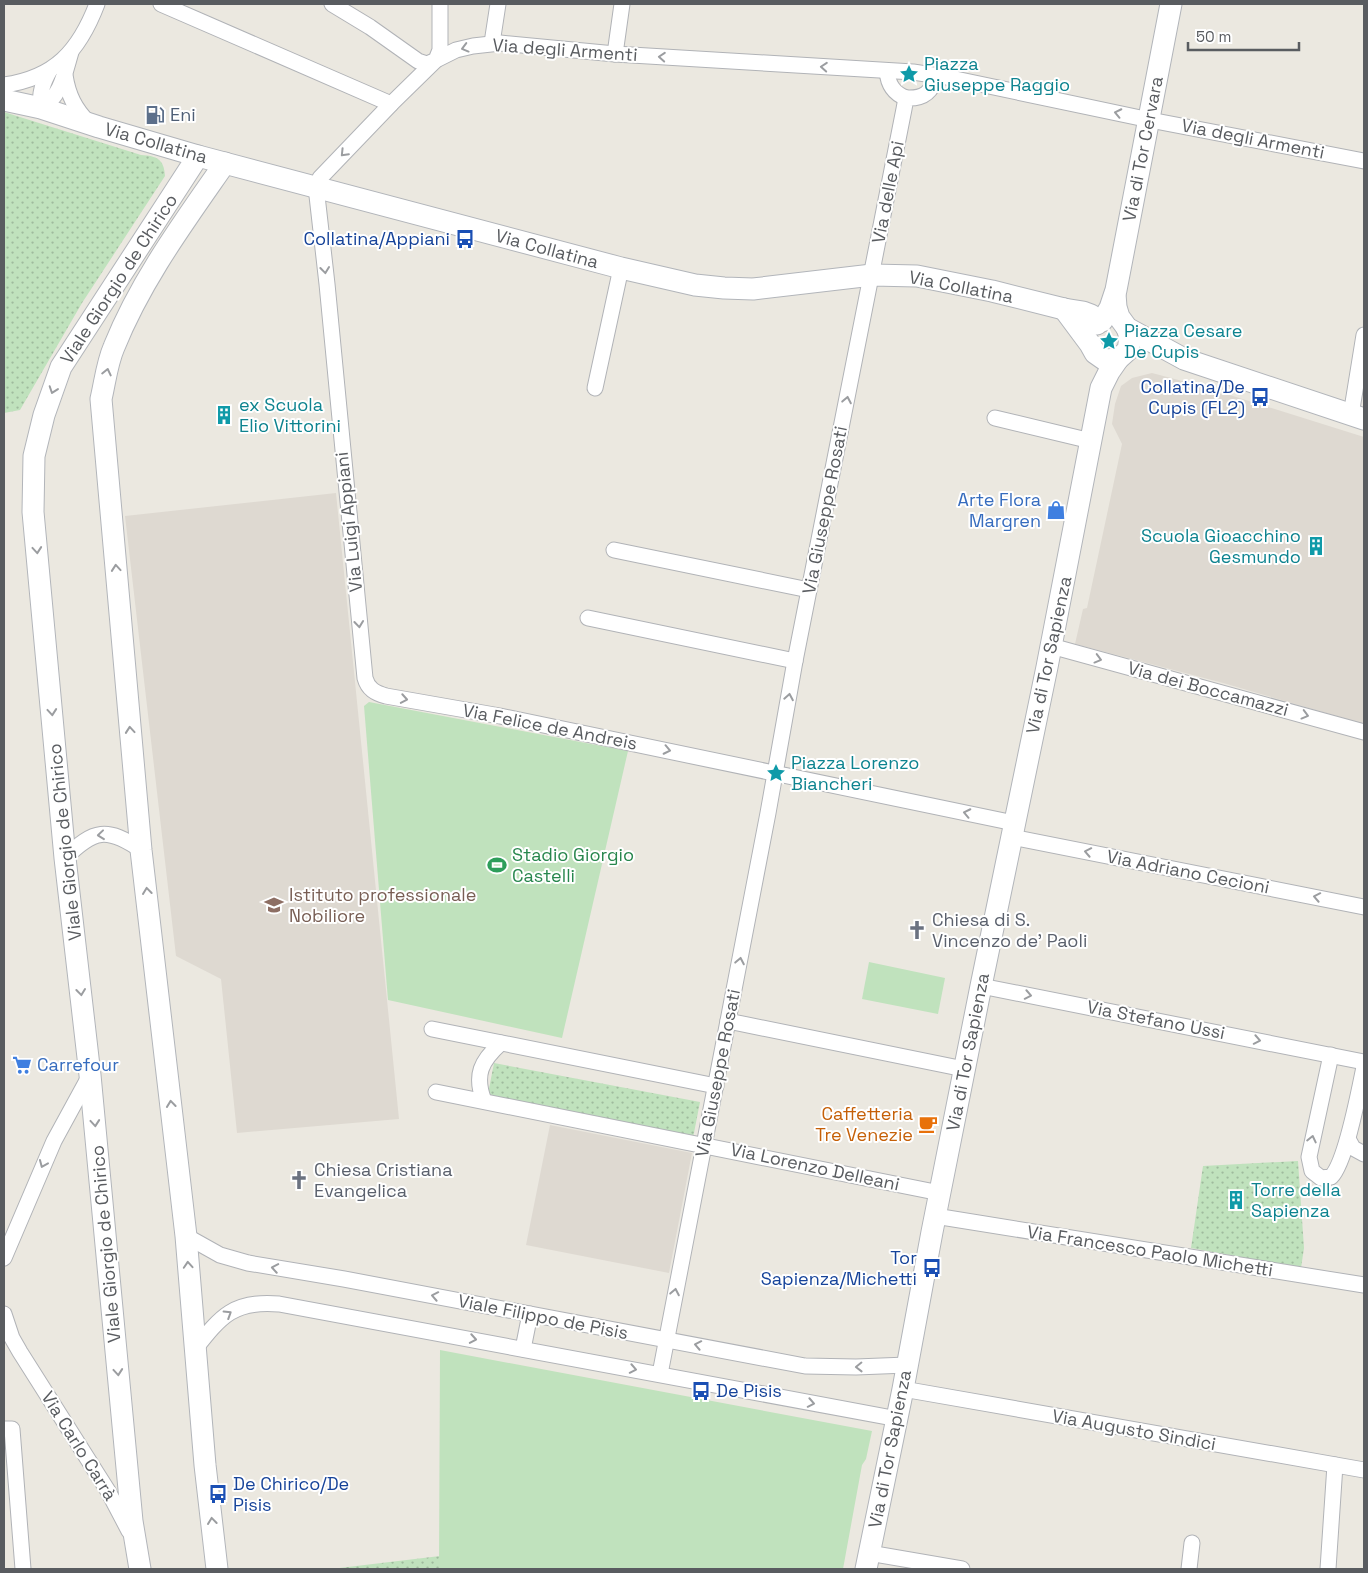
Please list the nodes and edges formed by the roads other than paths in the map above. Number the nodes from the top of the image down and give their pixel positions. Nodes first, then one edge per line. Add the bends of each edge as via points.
1 (97, 4) edge
2 (161, 4) edge
3 (332, 4) edge
4 (440, 4) edge
5 (498, 4) edge
6 (622, 4) edge
7 (1171, 4) edge
8 (492, 43) junction
9 (615, 54) junction
10 (436, 60) junction
11 (880, 71) junction
12 (58, 73) junction
13 (941, 77) junction
14 (4, 85) edge
15 (4, 100) edge
16 (391, 104) junction
17 (905, 104) junction
18 (41, 108) junction
19 (1150, 120) junction
20 (90, 124) junction
21 (198, 156) junction
22 (1359, 160) edge
23 (225, 163) junction
24 (316, 187) junction
25 (621, 268) junction
26 (872, 275) junction
27 (1115, 294) junction
28 (1064, 309) junction
29 (1100, 322) junction
30 (1125, 326) junction
31 (1364, 335) edge
32 (1092, 348) junction
33 (1119, 358) junction
34 (1184, 359) junction
35 (596, 388) dead end
36 (1101, 388) junction
37 (1358, 417) edge
38 (995, 418) dead end
39 (1091, 441) junction
40 (614, 550) dead end
41 (809, 590) junction
42 (588, 618) dead end
43 (1051, 646) junction
44 (795, 661) junction
45 (365, 678) joint
46 (1364, 732) edge
47 (776, 773) junction
48 (1013, 830) junction
49 (141, 850) junction
50 (65, 858) junction
51 (1364, 907) edge
52 (981, 986) junction
53 (728, 1021) junction
54 (432, 1029) dead end
55 (501, 1043) junction
56 (1331, 1055) junction
57 (1364, 1062) edge
58 (1364, 1067) edge
59 (964, 1069) junction
60 (90, 1075) junction
61 (716, 1086) junction
62 (436, 1092) dead end
63 (484, 1102) junction
64 (1348, 1139) junction
65 (704, 1145) junction
66 (1364, 1154) edge
67 (940, 1193) junction
68 (935, 1216) junction
69 (186, 1236) junction
70 (4, 1258) edge
71 (1364, 1285) edge
72 (4, 1314) edge
73 (530, 1314) junction
74 (666, 1340) junction
75 (4, 1342) edge
76 (195, 1349) junction
77 (523, 1349) junction
78 (20, 1352) junction
79 (908, 1365) junction
80 (660, 1374) junction
81 (903, 1389) junction
82 (898, 1419) junction
83 (4, 1429) edge
84 (1335, 1465) junction
85 (1364, 1470) edge
86 (135, 1542) junction
87 (1192, 1543) dead end
88 (868, 1561) edge
89 (23, 1569) edge
90 (140, 1569) edge
91 (218, 1569) edge
92 (962, 1569) edge
93 (1189, 1569) edge
94 (1328, 1569) edge

1 - 12 street
2 - 16 street
3 - 10 street via 418,62 427,64
4 - 10 street via 440,50
5 - 8 street
6 - 9 street
7 - 19 street, Via di Tor Cervara
8 - 9 street, Via degli Armenti
8 -> 10 street, Via degli Armenti via 461,48
11 -> 9 street, Via degli Armenti
10 - 16 street, Via degli Armenti
11 - 13 street
11 - 17 street
12 - 14 street
12 - 18 street via 42,88
12 - 20 street via 72,101
13 - 17 street via 928,93
19 -> 13 street, Via degli Armenti
14 - 18 street, Via Collatina
15 - 18 street, Via Collatina
16 -> 24 street, Via degli Armenti via 322,175
17 - 26 street, Via delle Api
18 - 20 street, Via Collatina
19 - 22 street, Via degli Armenti
19 - 27 street, Via di Tor Cervara
20 - 21 street, Via Collatina
21 - 23 street, Via Collatina
21 -> 50 street, Viale Giorgio de Chirico via 61,367 34,456 33,512
23 - 24 street, Via Collatina
49 -> 23 street, Viale Giorgio de Chirico via 101,399 113,348 139,294
24 - 25 street, Via Collatina
24 -> 45 street, Via Luigi Appiani
25 - 26 street, Via Collatina via 695,285 740,289
25 - 35 street
26 - 28 street, Via Collatina via 932,278
41 -> 26 street, Via Giuseppe Rosati
27 - 29 street
27 - 30 street via 1116,307
28 - 29 street via 1087,313
28 - 32 street
29 - 30 street via 1112,320
29 - 32 street via 1091,331
30 - 33 street via 1130,344
30 - 34 street
31 - 37 street
32 - 33 street via 1105,360
32 - 36 street
33 - 34 street
33 - 36 street
34 - 37 street
36 - 39 street, Via di Tor Sapienza
38 - 39 street
39 - 43 street, Via di Tor Sapienza
40 - 41 street
41 - 44 street, Via Giuseppe Rosati
42 - 44 street
43 -> 46 street, Via dei Boccamazzi
43 - 48 street, Via di Tor Sapienza
47 -> 44 street, Via Giuseppe Rosati
45 -> 47 street, Via Felice de Andreis via 370,689 386,696
48 -> 47 street
53 -> 47 street, Via Giuseppe Rosati
51 -> 48 street, Via Adriano Cecioni
48 - 52 street, Via di Tor Sapienza
49 -> 50 street via 118,836 102,834 86,839
69 -> 49 street, Viale Giorgio de Chirico
50 -> 60 street, Viale Giorgio de Chirico
52 -> 56 street, Via Stefano Ussi
52 - 59 street, Via di Tor Sapienza
53 - 59 street
53 - 61 street, Via Giuseppe Rosati
54 - 55 street
55 - 61 street
55 - 63 street via 483,1063 478,1084
56 - 57 street, Via Stefano Ussi
64 -> 56 street via 1332,1177 1318,1176 1312,1171 1308,1159
58 - 64 street
59 - 67 street, Via di Tor Sapienza
60 -> 70 street via 51,1147
60 -> 86 street, Viale Giorgio de Chirico
61 - 65 street, Via Giuseppe Rosati
62 - 63 street, Via Lorenzo Delleani
63 - 65 street, Via Lorenzo Delleani
64 - 66 street via 1353,1148
65 - 67 street, Via Lorenzo Delleani
74 -> 65 street, Via Giuseppe Rosati
67 - 68 street, Via di Tor Sapienza
68 - 71 street, Via Francesco Paolo Michetti
68 - 79 street, Via di Tor Sapienza
73 -> 69 street, Viale Filippo de Pisis via 248,1263 220,1255
76 -> 69 street, Viale Giorgio de Chirico
72 - 78 street, Via Carlo Carrà
73 - 74 street, Viale Filippo de Pisis
73 - 77 street
79 -> 74 street, Viale Filippo de Pisis via 805,1366
74 - 80 street, Via Giuseppe Rosati
75 - 78 street, Via Carlo Carrà
76 -> 77 street, Viale Filippo de Pisis via 226,1314 247,1305 269,1303
91 -> 76 street, Viale Giorgio de Chirico
77 -> 80 street, Viale Filippo de Pisis
78 - 86 street, Via Carlo Carrà via 108,1491
79 - 81 street, Via di Tor Sapienza
80 -> 82 street, Viale Filippo de Pisis
81 - 82 street, Via di Tor Sapienza
81 - 84 street, Via Augusto Sindici
82 - 88 street, Via di Tor Sapienza
83 - 89 street via 12,1429
84 - 85 street, Via Augusto Sindici
84 - 94 street
86 - 90 street, Viale Giorgio de Chirico
87 - 93 street
88 - 92 street

